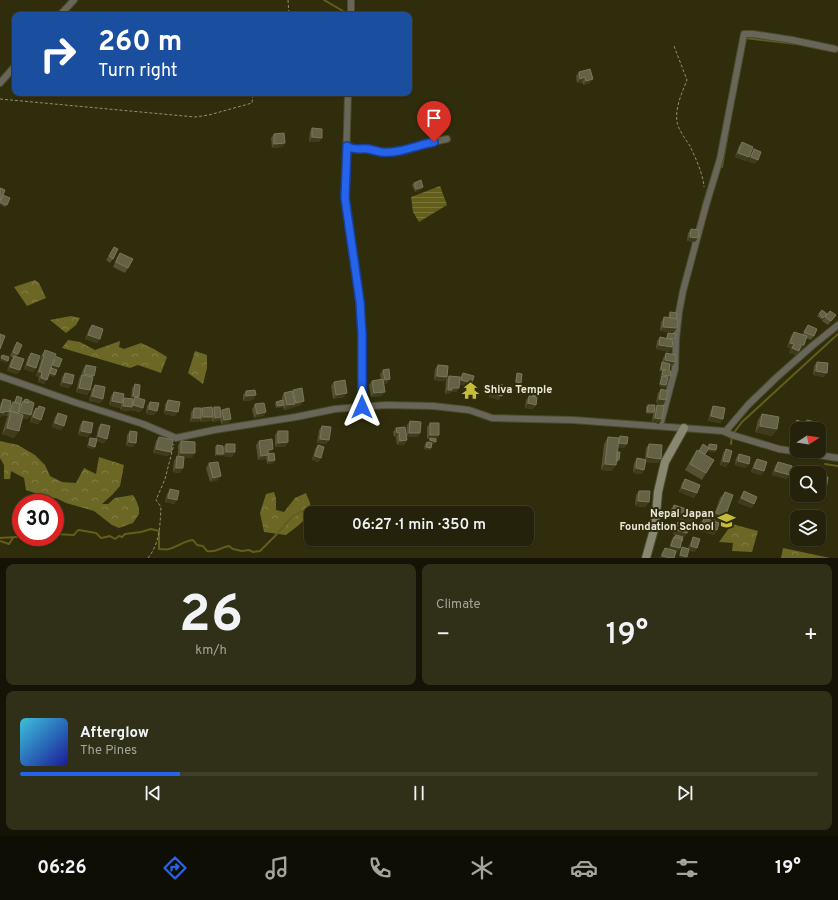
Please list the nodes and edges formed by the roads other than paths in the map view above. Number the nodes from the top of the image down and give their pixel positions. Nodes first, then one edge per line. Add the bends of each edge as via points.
1 (74, 0) edge
2 (351, 0) edge
3 (63, 12) edge
4 (351, 12) edge
5 (835, 49) dead end
6 (12, 69) edge
7 (0, 83) edge
8 (348, 96) edge
9 (447, 139) dead end
10 (347, 146) junction
11 (838, 325) edge
12 (0, 376) edge
13 (362, 407) junction
14 (660, 426) junction
15 (684, 428) junction
16 (725, 432) junction
17 (838, 458) edge
18 (646, 558) edge

1 - 3 street
2 - 4 street
5 - 14 street via 744,34 720,159 683,291 676,339 675,370
6 - 7 street
8 - 10 street
9 - 10 street via 391,152 352,149
10 - 13 street via 345,198 360,302
11 - 16 street via 777,377
12 - 13 street via 143,424 176,438
13 - 14 street via 433,406 469,410 492,418
14 - 15 street
15 - 16 street
15 - 18 street via 665,462 658,492 655,526
16 - 17 street via 779,449

